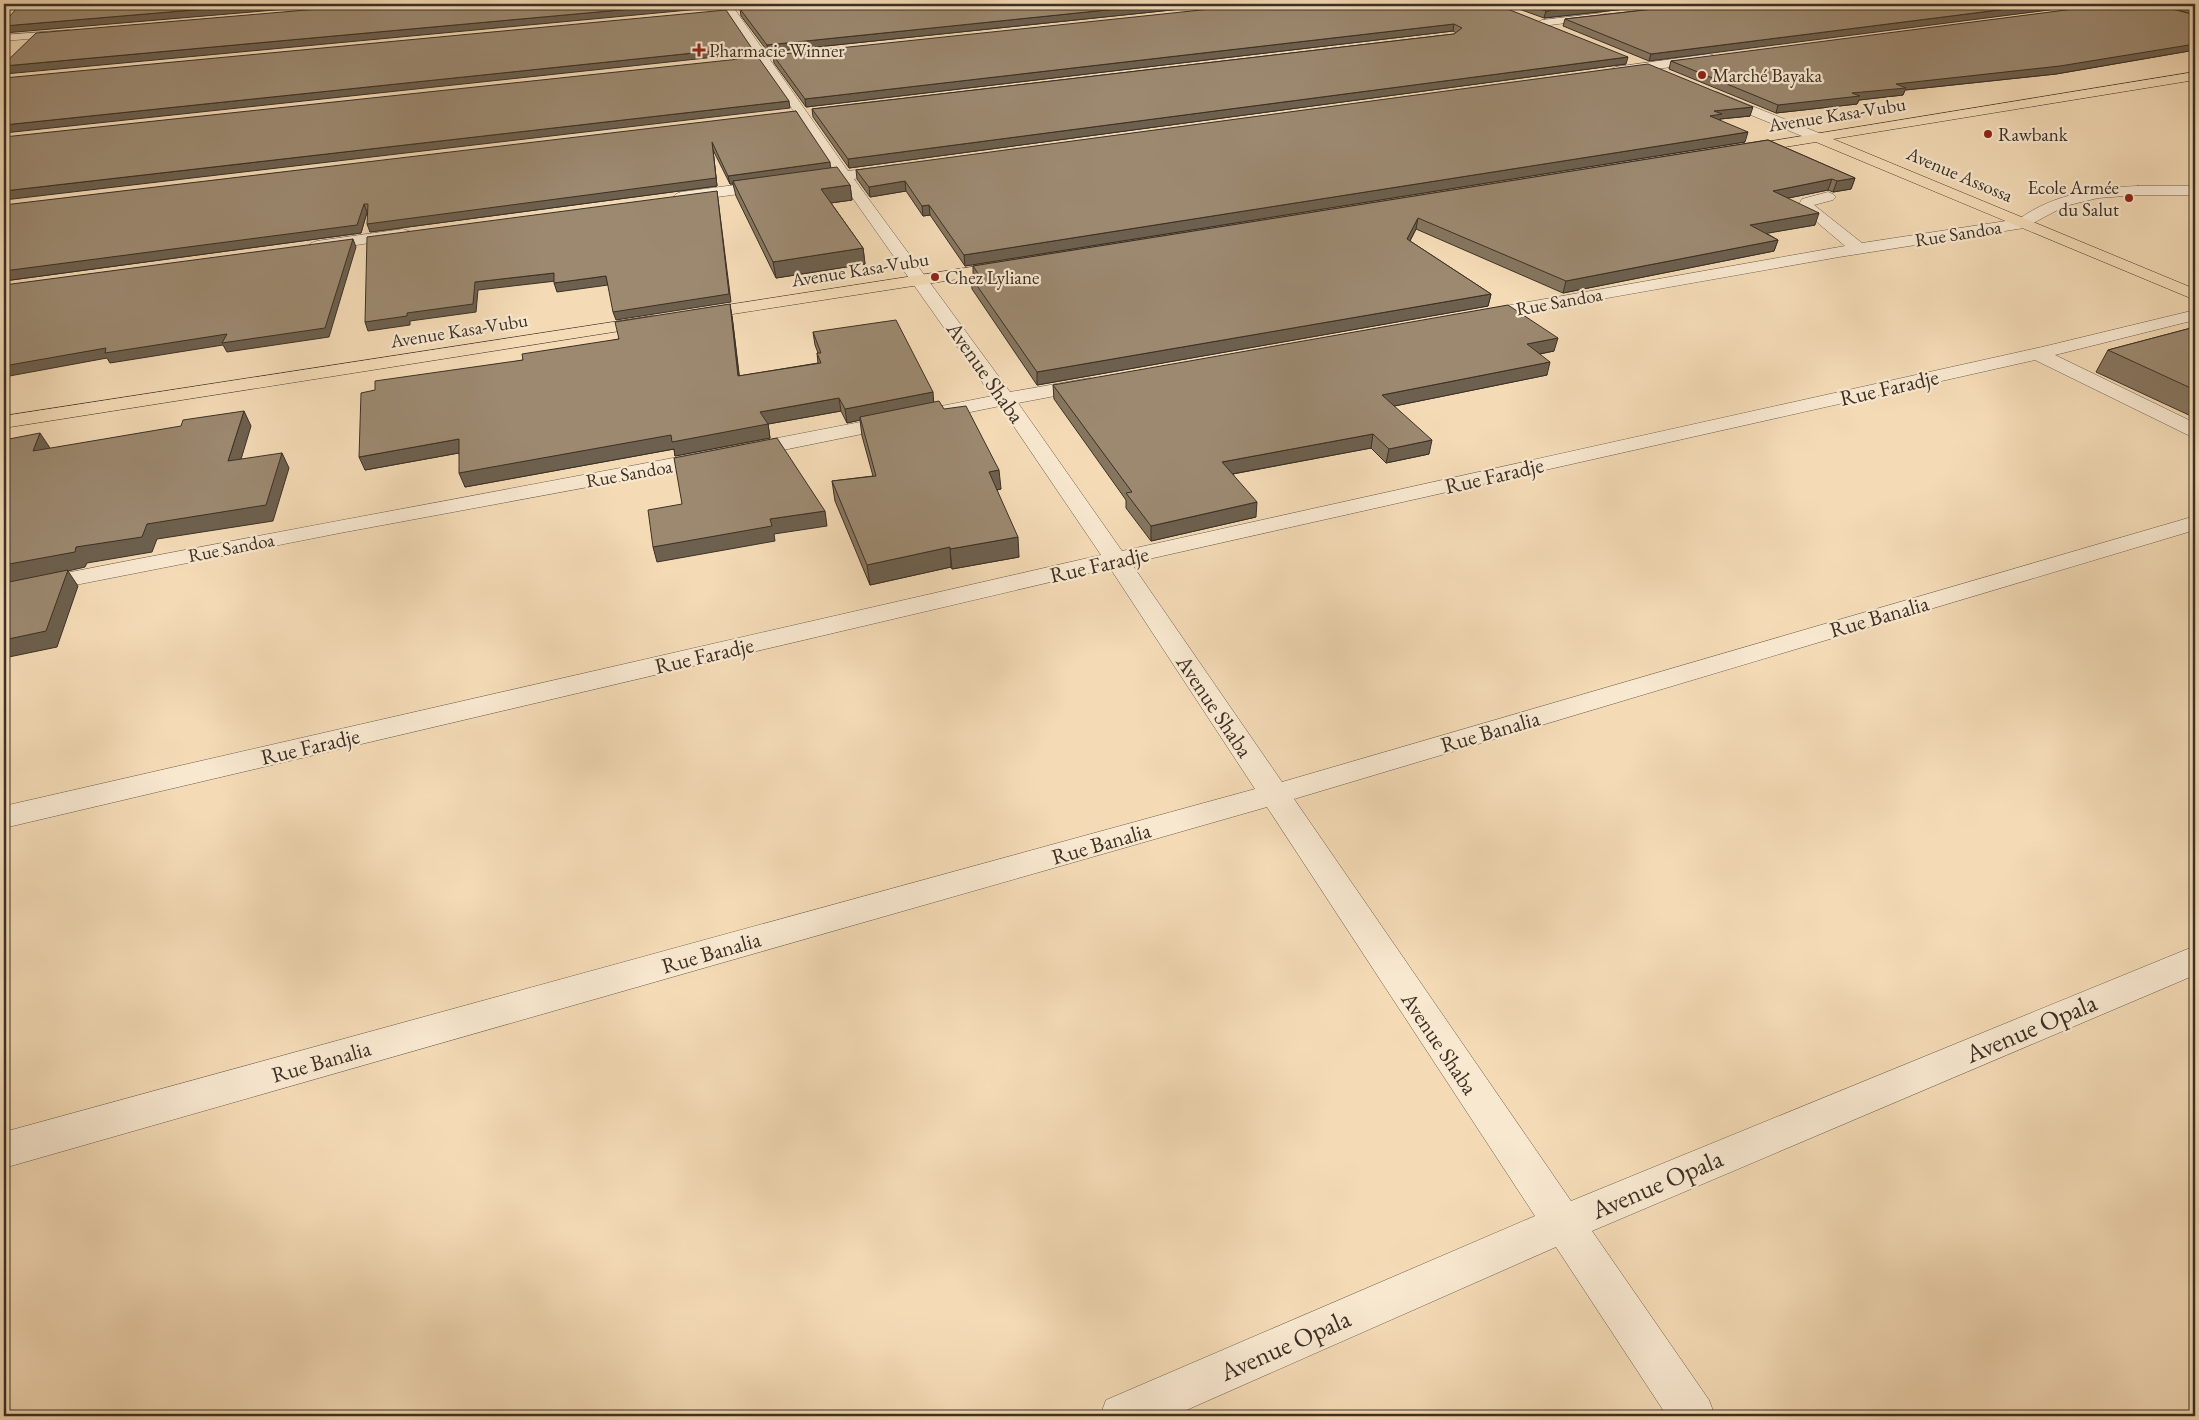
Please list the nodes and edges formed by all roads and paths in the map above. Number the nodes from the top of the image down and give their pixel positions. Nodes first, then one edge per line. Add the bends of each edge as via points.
1 (731, 9) edge
2 (1611, 15) edge
3 (83, 31) edge
4 (1568, 34) edge
5 (4, 38) edge
6 (1619, 56) edge
7 (1723, 56) edge
8 (1645, 67) junction
9 (1606, 72) edge
10 (2195, 76) edge
11 (1672, 78) edge
12 (1709, 93) edge
13 (807, 113) junction
14 (783, 116) edge
15 (1819, 138) junction
16 (1720, 153) edge
17 (904, 167) edge
18 (844, 175) junction
19 (2195, 190) edge
20 (1828, 197) edge
21 (666, 199) edge
22 (2024, 223) junction
23 (419, 232) edge
24 (300, 248) edge
25 (1859, 249) junction
26 (1030, 263) edge
27 (921, 280) junction
28 (2195, 295) edge
29 (2195, 316) edge
30 (1456, 319) edge
31 (2037, 354) junction
32 (1113, 380) edge
33 (1005, 398) junction
34 (4, 422) edge
35 (2195, 431) edge
36 (2195, 523) edge
37 (1116, 560) junction
38 (4, 592) edge
39 (1275, 794) junction
40 (4, 817) edge
41 (2195, 960) edge
42 (4, 1150) edge
43 (1562, 1224) junction
44 (1122, 1416) edge
45 (1693, 1416) edge

1 - 13 street, Avenue Shaba via 763,58
2 - 4 street via 1538,21
3 - 5 street
6 - 8 street
7 - 8 street
8 - 9 street
8 - 11 street
10 - 15 main road, Avenue Kasa-Vubu
12 - 15 street
13 - 14 street
13 - 18 street, Avenue Shaba
15 - 16 main road, Avenue Kasa-Vubu
15 - 22 main road, Avenue Assossa
17 - 18 street
18 - 21 street
18 - 27 street, Avenue Shaba
19 - 22 street via 2112,192 2083,197 2043,209
20 - 25 street via 1807,202 1806,206
22 - 25 street, Rue Sandoa
22 - 28 main road, Avenue Assossa
23 - 24 street
25 - 30 street, Rue Sandoa
26 - 27 main road, Avenue Kasa-Vubu
27 - 33 street, Avenue Shaba
27 - 34 main road, Avenue Kasa-Vubu
29 - 31 street, Rue Faradje
31 - 35 street
31 - 37 street, Rue Faradje
32 - 33 street, Rue Sandoa
33 - 37 street, Avenue Shaba
33 - 38 street, Rue Sandoa via 734,454
36 - 39 street, Rue Banalia
37 - 39 street, Avenue Shaba
37 - 40 street, Rue Faradje
39 - 42 street, Rue Banalia
39 - 43 street, Avenue Shaba
41 - 43 street, Avenue Opala
43 - 44 street, Avenue Opala
43 - 45 street, Avenue Shaba

